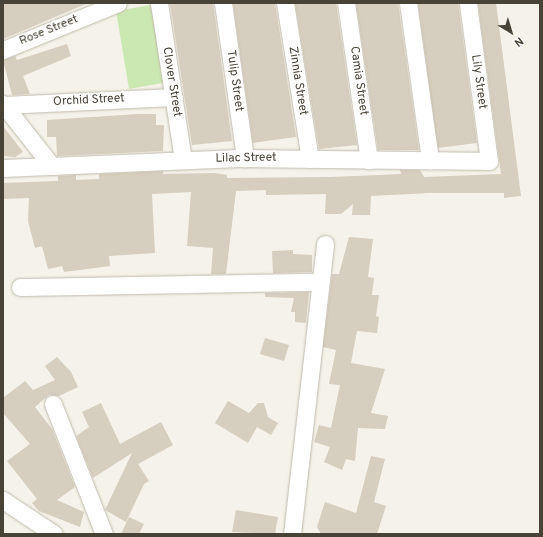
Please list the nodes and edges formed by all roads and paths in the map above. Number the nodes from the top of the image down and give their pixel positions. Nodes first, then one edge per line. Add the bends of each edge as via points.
1 (118, 3) edge
2 (159, 3) edge
3 (223, 3) edge
4 (284, 3) edge
5 (346, 3) edge
6 (408, 3) edge
7 (468, 3) edge
8 (3, 50) edge
9 (174, 97) junction
10 (4, 105) edge
11 (245, 158) junction
12 (310, 159) junction
13 (183, 160) junction
14 (369, 160) junction
15 (430, 160) junction
16 (489, 161) joint
17 (51, 165) junction
18 (3, 168) edge
19 (325, 244) dead end
20 (320, 282) junction
21 (20, 287) dead end
22 (53, 404) dead end
23 (3, 500) edge
24 (54, 534) edge
25 (104, 534) edge
26 (292, 534) edge

1 - 8 street, Rose Street
2 - 9 street, Clover Street
3 - 11 street, Tulip Street
4 - 12 street, Zinnia Street
5 - 14 street, Camia Street
6 - 15 street
7 - 16 street, Lily Street
9 - 10 street, Orchid Street
9 - 13 street, Clover Street
10 - 17 street
11 - 12 street, Lilac Street
11 - 13 street, Lilac Street
12 - 14 street, Lilac Street
13 - 17 street, Lilac Street
14 - 15 street, Lilac Street
15 - 16 street, Lilac Street
17 - 18 street, Lilac Street
19 - 20 street
20 - 21 street
20 - 26 street
22 - 25 street
23 - 24 street

